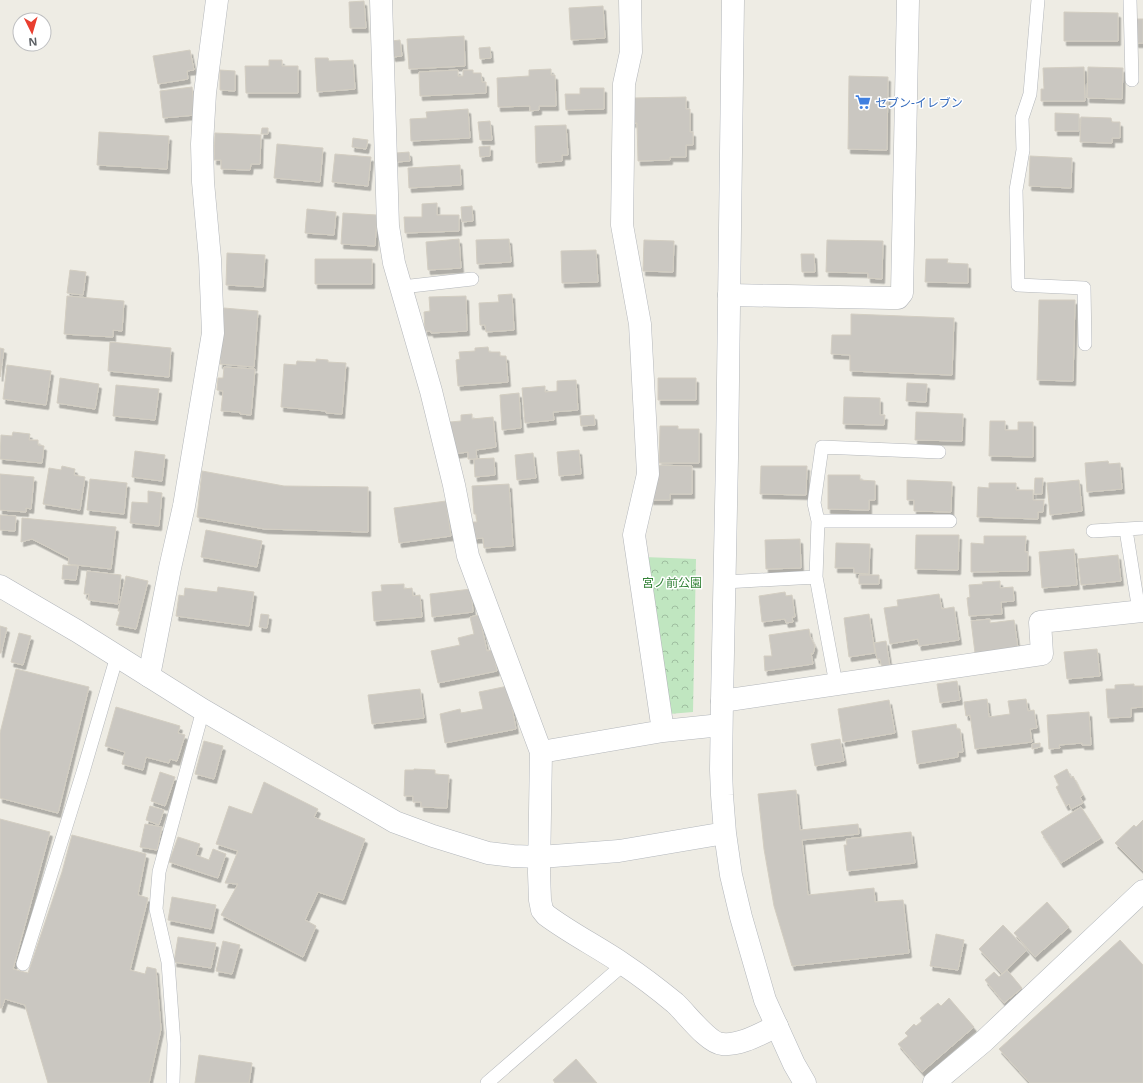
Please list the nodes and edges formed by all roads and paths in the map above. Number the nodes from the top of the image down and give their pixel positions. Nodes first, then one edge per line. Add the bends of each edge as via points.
1 (217, 0) edge
2 (381, 0) edge
3 (630, 0) edge
4 (733, 0) edge
5 (908, 0) edge
6 (1038, 0) edge
7 (1130, 0) edge
8 (1137, 56) edge
9 (1132, 80) dead end
10 (472, 278) dead end
11 (402, 287) junction
12 (728, 295) junction
13 (1085, 344) dead end
14 (939, 452) dead end
15 (818, 521) junction
16 (950, 521) dead end
17 (1143, 528) edge
18 (1126, 530) junction
19 (1093, 531) dead end
20 (816, 577) junction
21 (725, 582) junction
22 (0, 586) edge
23 (1141, 611) edge
24 (117, 656) junction
25 (150, 676) junction
26 (836, 684) junction
27 (722, 701) junction
28 (203, 710) junction
29 (721, 725) junction
30 (663, 731) junction
31 (541, 752) junction
32 (725, 833) junction
33 (540, 857) junction
34 (1143, 891) edge
35 (23, 964) dead end
36 (624, 964) junction
37 (777, 1026) junction
38 (173, 1083) edge
39 (487, 1083) edge
40 (805, 1083) edge
41 (934, 1083) edge

1 - 25 street via 205,93 202,144 213,333 184,506
2 - 11 street via 388,226 394,263
3 - 30 street via 630,52 624,84 622,225 640,324 648,474 634,535
4 - 12 street
5 - 12 street via 902,293 898,298
6 - 13 lane via 1030,94 1022,118 1023,150 1016,190 1018,285 1084,288
7 - 8 lane
8 - 9 lane
10 - 11 lane
11 - 31 street via 431,391 468,556
12 - 21 street
14 - 15 lane via 822,447 814,503
15 - 16 lane
15 - 20 lane
17 - 18 lane
18 - 19 lane
18 - 23 lane
20 - 21 lane
20 - 26 lane
21 - 27 street
22 - 24 street
23 - 26 street via 1040,622 1042,654
24 - 25 street
24 - 35 lane
25 - 28 street
26 - 27 street
27 - 29 street
28 - 33 street via 395,822 488,853
28 - 38 lane via 159,872 156,909 168,962 174,1044
29 - 30 street
29 - 32 street
30 - 31 street
31 - 33 street
32 - 33 street via 618,852
32 - 37 street via 741,917 765,1000
33 - 36 street via 542,910
34 - 41 street via 984,1040
36 - 37 street via 656,986 711,1040 721,1045 749,1039
36 - 39 lane
37 - 40 street

